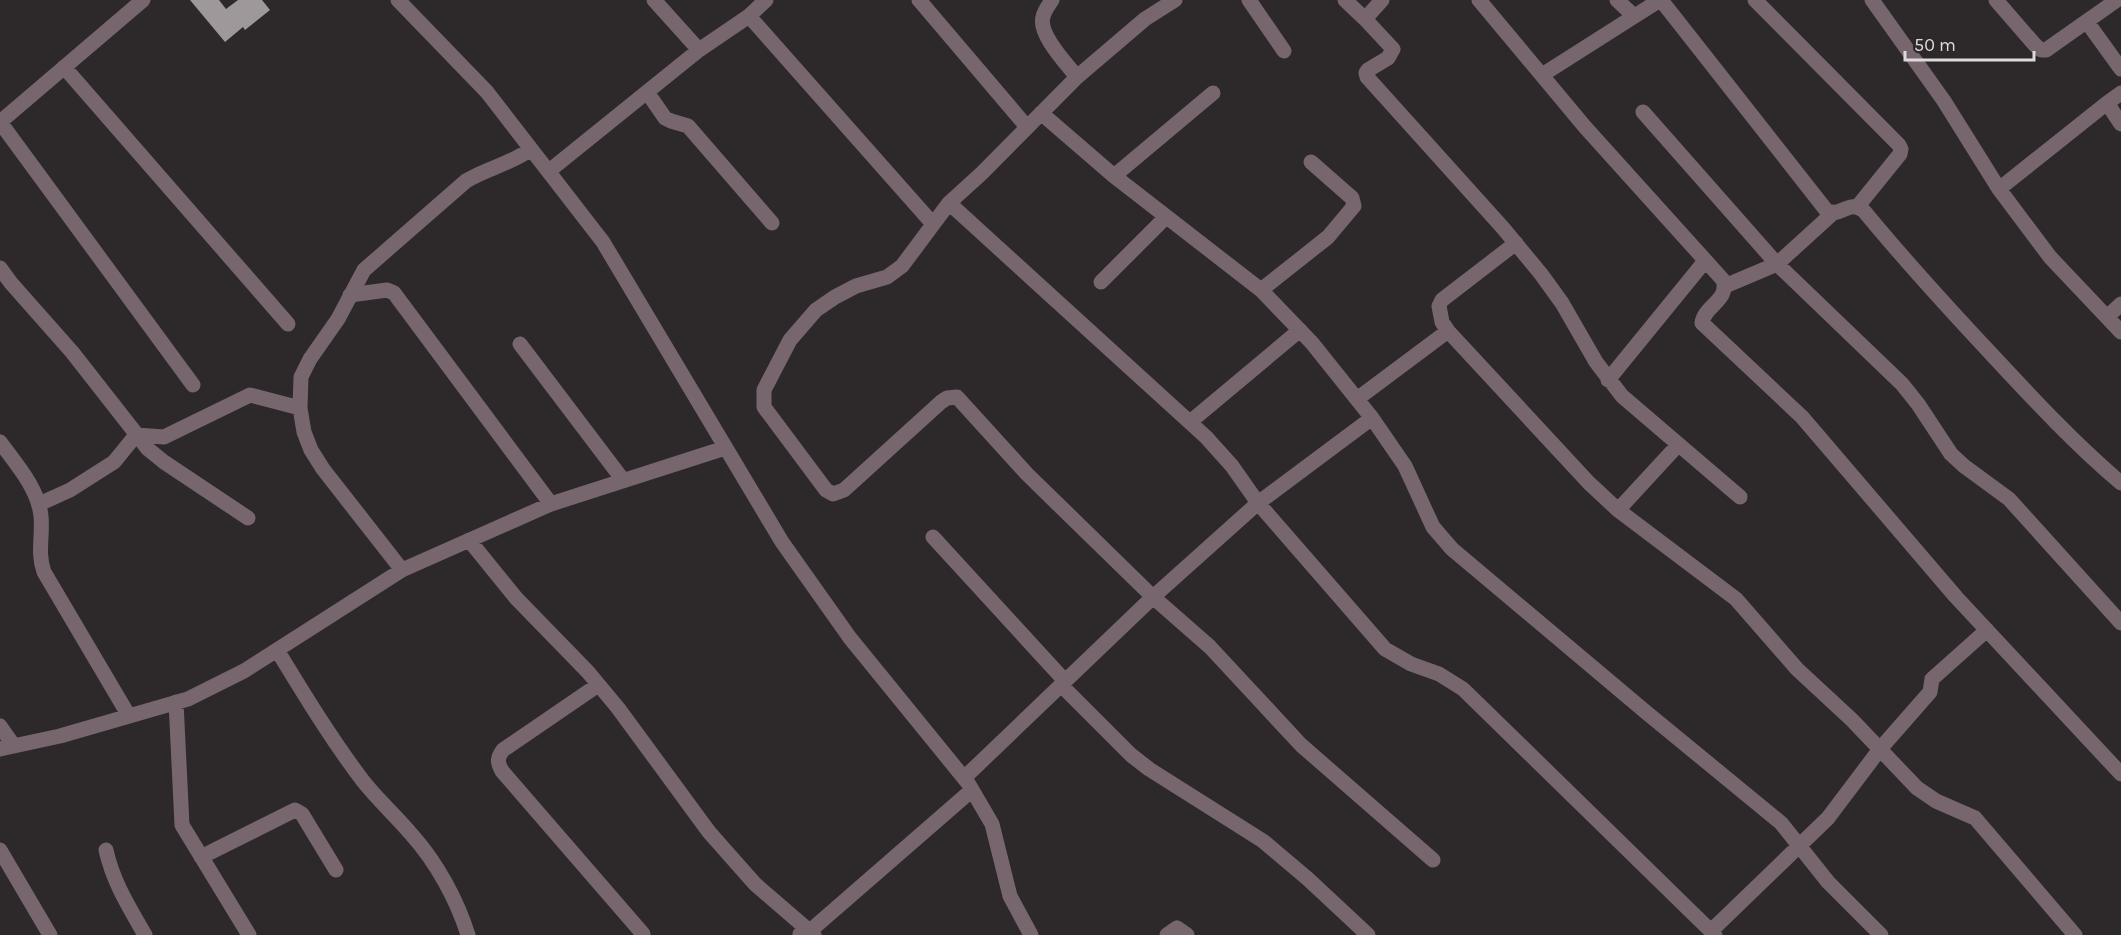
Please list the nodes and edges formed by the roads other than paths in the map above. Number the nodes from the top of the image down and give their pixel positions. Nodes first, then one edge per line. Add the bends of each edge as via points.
1 (143, 0) edge
2 (398, 0) edge
3 (654, 0) edge
4 (766, 0) edge
5 (919, 0) edge
6 (1052, 0) edge
7 (1175, 0) edge
8 (1249, 0) edge
9 (1345, 0) edge
10 (1382, 0) edge
11 (1479, 0) edge
12 (1617, 0) edge
13 (1660, 0) edge
14 (1755, 0) edge
15 (1872, 0) edge
16 (1996, 0) edge
17 (2117, 0) edge
18 (749, 15) junction
19 (1634, 16) junction
20 (1365, 19) junction
21 (2087, 22) junction
22 (699, 51) junction
23 (1284, 51) dead end
24 (64, 67) junction
25 (2121, 69) edge
26 (1542, 75) junction
27 (1077, 77) junction
28 (647, 92) junction
29 (1213, 93) dead end
30 (2121, 93) edge
31 (2107, 103) junction
32 (1041, 112) junction
33 (1644, 112) dead end
34 (0, 122) edge
35 (2121, 124) edge
36 (1027, 127) junction
37 (531, 149) junction
38 (1311, 162) dead end
39 (549, 171) junction
40 (1114, 176) junction
41 (1999, 189) junction
42 (948, 203) junction
43 (1858, 206) junction
44 (1832, 214) junction
45 (1167, 217) junction
46 (772, 223) dead end
47 (933, 224) junction
48 (1510, 237) junction
49 (1706, 261) junction
50 (1778, 264) junction
51 (0, 268) edge
52 (1101, 282) dead end
53 (1725, 286) junction
54 (1261, 290) junction
55 (350, 295) junction
56 (2121, 304) edge
57 (2107, 317) junction
58 (288, 324) dead end
59 (1445, 327) junction
60 (1300, 330) junction
61 (2121, 332) edge
62 (520, 344) dead end
63 (1608, 380) junction
64 (193, 385) dead end
65 (1357, 399) junction
66 (300, 408) junction
67 (1372, 418) junction
68 (1190, 422) junction
69 (136, 435) junction
70 (0, 442) edge
71 (1678, 445) junction
72 (725, 448) junction
73 (623, 480) junction
74 (2121, 483) edge
75 (1740, 497) dead end
76 (1258, 503) junction
77 (39, 504) junction
78 (551, 504) junction
79 (1618, 510) junction
80 (248, 518) dead end
81 (933, 537) dead end
82 (469, 540) junction
83 (402, 570) junction
84 (1153, 597) junction
85 (2121, 623) edge
86 (1987, 630) junction
87 (277, 650) junction
88 (1063, 683) junction
89 (598, 685) junction
90 (176, 702) junction
91 (129, 716) junction
92 (0, 726) edge
93 (7, 747) edge
94 (1880, 749) junction
95 (2121, 774) edge
96 (968, 784) junction
97 (1798, 845) junction
98 (0, 850) edge
99 (106, 850) dead end
100 (201, 857) junction
101 (1432, 860) dead end
102 (336, 870) dead end
103 (1713, 933) edge
104 (643, 934) edge
105 (807, 934) edge
106 (50, 935) edge
107 (145, 935) edge
108 (249, 935) edge
109 (468, 935) edge
110 (1031, 935) edge
111 (1167, 935) edge
112 (1187, 935) edge
113 (1368, 935) edge
114 (1881, 935) edge
115 (2075, 935) edge

1 - 24 street
2 - 37 street via 487,92
3 - 22 street
4 - 18 street
5 - 36 street
6 - 27 street via 1042,18 1042,28
7 - 27 street via 1145,19
8 - 23 street
9 - 20 street
10 - 20 street
11 - 26 street
12 - 19 street
13 - 19 street
13 - 44 street
14 - 43 street via 1899,145 1900,154
15 - 41 street via 1944,101
16 - 21 street via 2041,50
17 - 21 street
18 - 22 street
18 - 47 street
19 - 26 street
20 - 48 street via 1393,49 1388,58 1368,70 1367,77
21 - 25 street
22 - 28 street
24 - 34 street
24 - 58 street
26 - 49 street
27 - 32 street
28 - 39 street
28 - 46 street via 671,122 688,126
29 - 40 street
30 - 31 street
31 - 35 street
31 - 41 street
32 - 36 street
32 - 40 street
33 - 50 street
34 - 64 street
36 - 42 street
37 - 39 street
37 - 55 street via 466,181 370,264
38 - 54 street via 1352,198 1354,207 1328,237
39 - 72 street via 603,242
40 - 45 street
41 - 57 street via 2050,257
42 - 47 street
42 - 68 street
43 - 44 street
43 - 74 street via 2007,371
44 - 50 street
45 - 52 street
45 - 54 street
47 - 84 street via 902,266 887,277 835,297 800,327 764,390 764,407 833,495 844,490 941,402 957,397 1027,474
48 - 59 street via 1439,306
48 - 63 street via 1562,303
49 - 53 street
49 - 63 street
50 - 53 street
50 - 85 street via 1902,384 1951,454 2009,500
51 - 69 street
53 - 86 street via 1702,323 1802,417
54 - 60 street
55 - 66 street via 301,377
55 - 78 street via 387,290 394,293
56 - 57 street
57 - 61 street
59 - 65 street
59 - 79 street via 1558,451
60 - 65 street
60 - 68 street
62 - 73 street
63 - 71 street via 1630,405
65 - 67 street
66 - 69 street via 250,395 164,437
66 - 83 street via 304,432 317,459
67 - 76 street
67 - 97 street via 1405,466 1433,526 1452,549 1760,804
68 - 76 street via 1232,466
69 - 77 street via 114,462
69 - 80 street via 164,462
70 - 77 street
71 - 75 street
71 - 79 street
72 - 73 street
72 - 96 street via 782,542 850,638
73 - 78 street
76 - 84 street
76 - 103 street via 1385,649 1463,689
77 - 91 street via 40,561 44,572
78 - 82 street
79 - 94 street via 1736,599 1797,669
81 - 88 street
82 - 83 street
82 - 89 street via 516,598
83 - 87 street
84 - 88 street
84 - 101 street via 1210,647 1301,745
86 - 94 street via 1932,680 1930,692
86 - 95 street
87 - 90 street via 244,671
87 - 109 street via 349,763 432,862 463,918
88 - 96 street
88 - 113 street via 1140,762 1263,841
89 - 104 street via 503,750 498,763
89 - 105 street via 709,832
90 - 91 street
90 - 100 street via 182,825
91 - 93 street
92 - 93 street
94 - 97 street via 1828,818
94 - 115 street via 1925,794 1975,818
96 - 105 street
96 - 110 street via 992,825 1010,896
97 - 103 street
97 - 114 street via 1828,882
98 - 106 street
99 - 107 street via 117,886
100 - 102 street via 295,810 302,814
100 - 108 street
111 - 112 street via 1177,928

